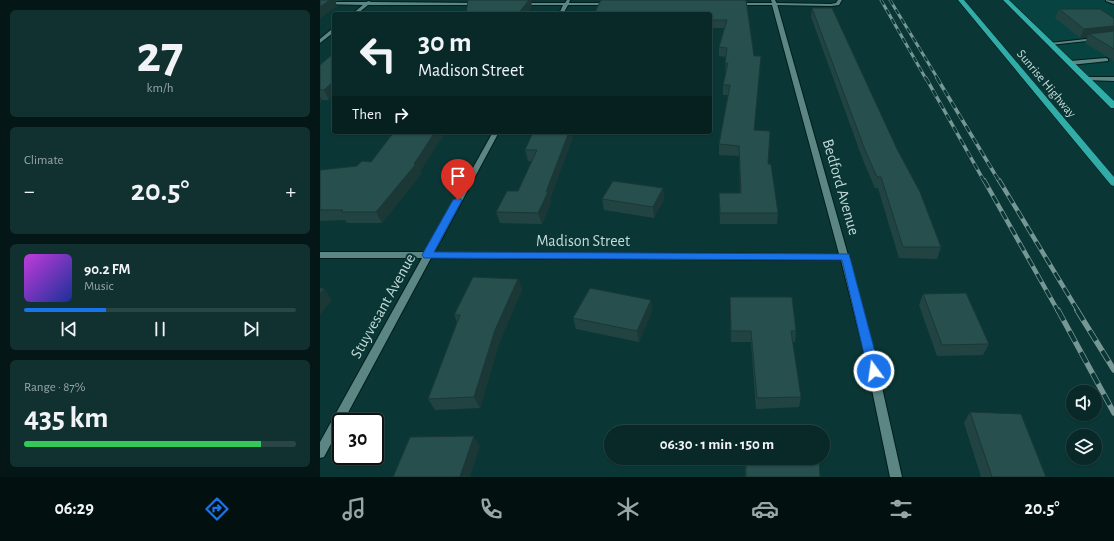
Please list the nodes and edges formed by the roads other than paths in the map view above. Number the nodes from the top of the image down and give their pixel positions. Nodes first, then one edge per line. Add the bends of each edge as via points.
1 (840, 0) edge
2 (961, 0) edge
3 (1006, 0) edge
4 (1108, 0) edge
5 (370, 2) edge
6 (568, 2) edge
7 (774, 2) edge
8 (320, 3) edge
9 (1114, 3) edge
10 (479, 4) edge
11 (519, 4) edge
12 (615, 4) edge
13 (735, 4) edge
14 (357, 12) edge
15 (562, 12) edge
16 (332, 32) edge
17 (1114, 37) edge
18 (320, 42) edge
19 (1050, 44) junction
20 (1106, 60) dead end
21 (1070, 63) junction
22 (1087, 79) junction
23 (1114, 79) edge
24 (1114, 106) edge
25 (495, 134) edge
26 (1114, 183) edge
27 (320, 255) edge
28 (427, 255) junction
29 (846, 257) junction
30 (320, 453) edge
31 (896, 477) edge

1 - 7 street via 837,4 831,5
2 - 26 highway, Sunrise Highway
3 - 19 highway, Sunrise Highway
4 - 9 street
5 - 8 street
5 - 10 street
5 - 14 street
6 - 11 street
6 - 12 street
6 - 15 street
7 - 13 street
7 - 29 street, Bedford Avenue
16 - 18 street
17 - 19 street
19 - 21 highway, Sunrise Highway
20 - 21 street
21 - 22 highway, Sunrise Highway
22 - 23 street
22 - 24 highway, Sunrise Highway
25 - 28 street, Stuyvesant Avenue
27 - 28 street, Madison Street
28 - 29 street, Madison Street
28 - 30 street, Stuyvesant Avenue
29 - 31 street, Bedford Avenue via 881,400

